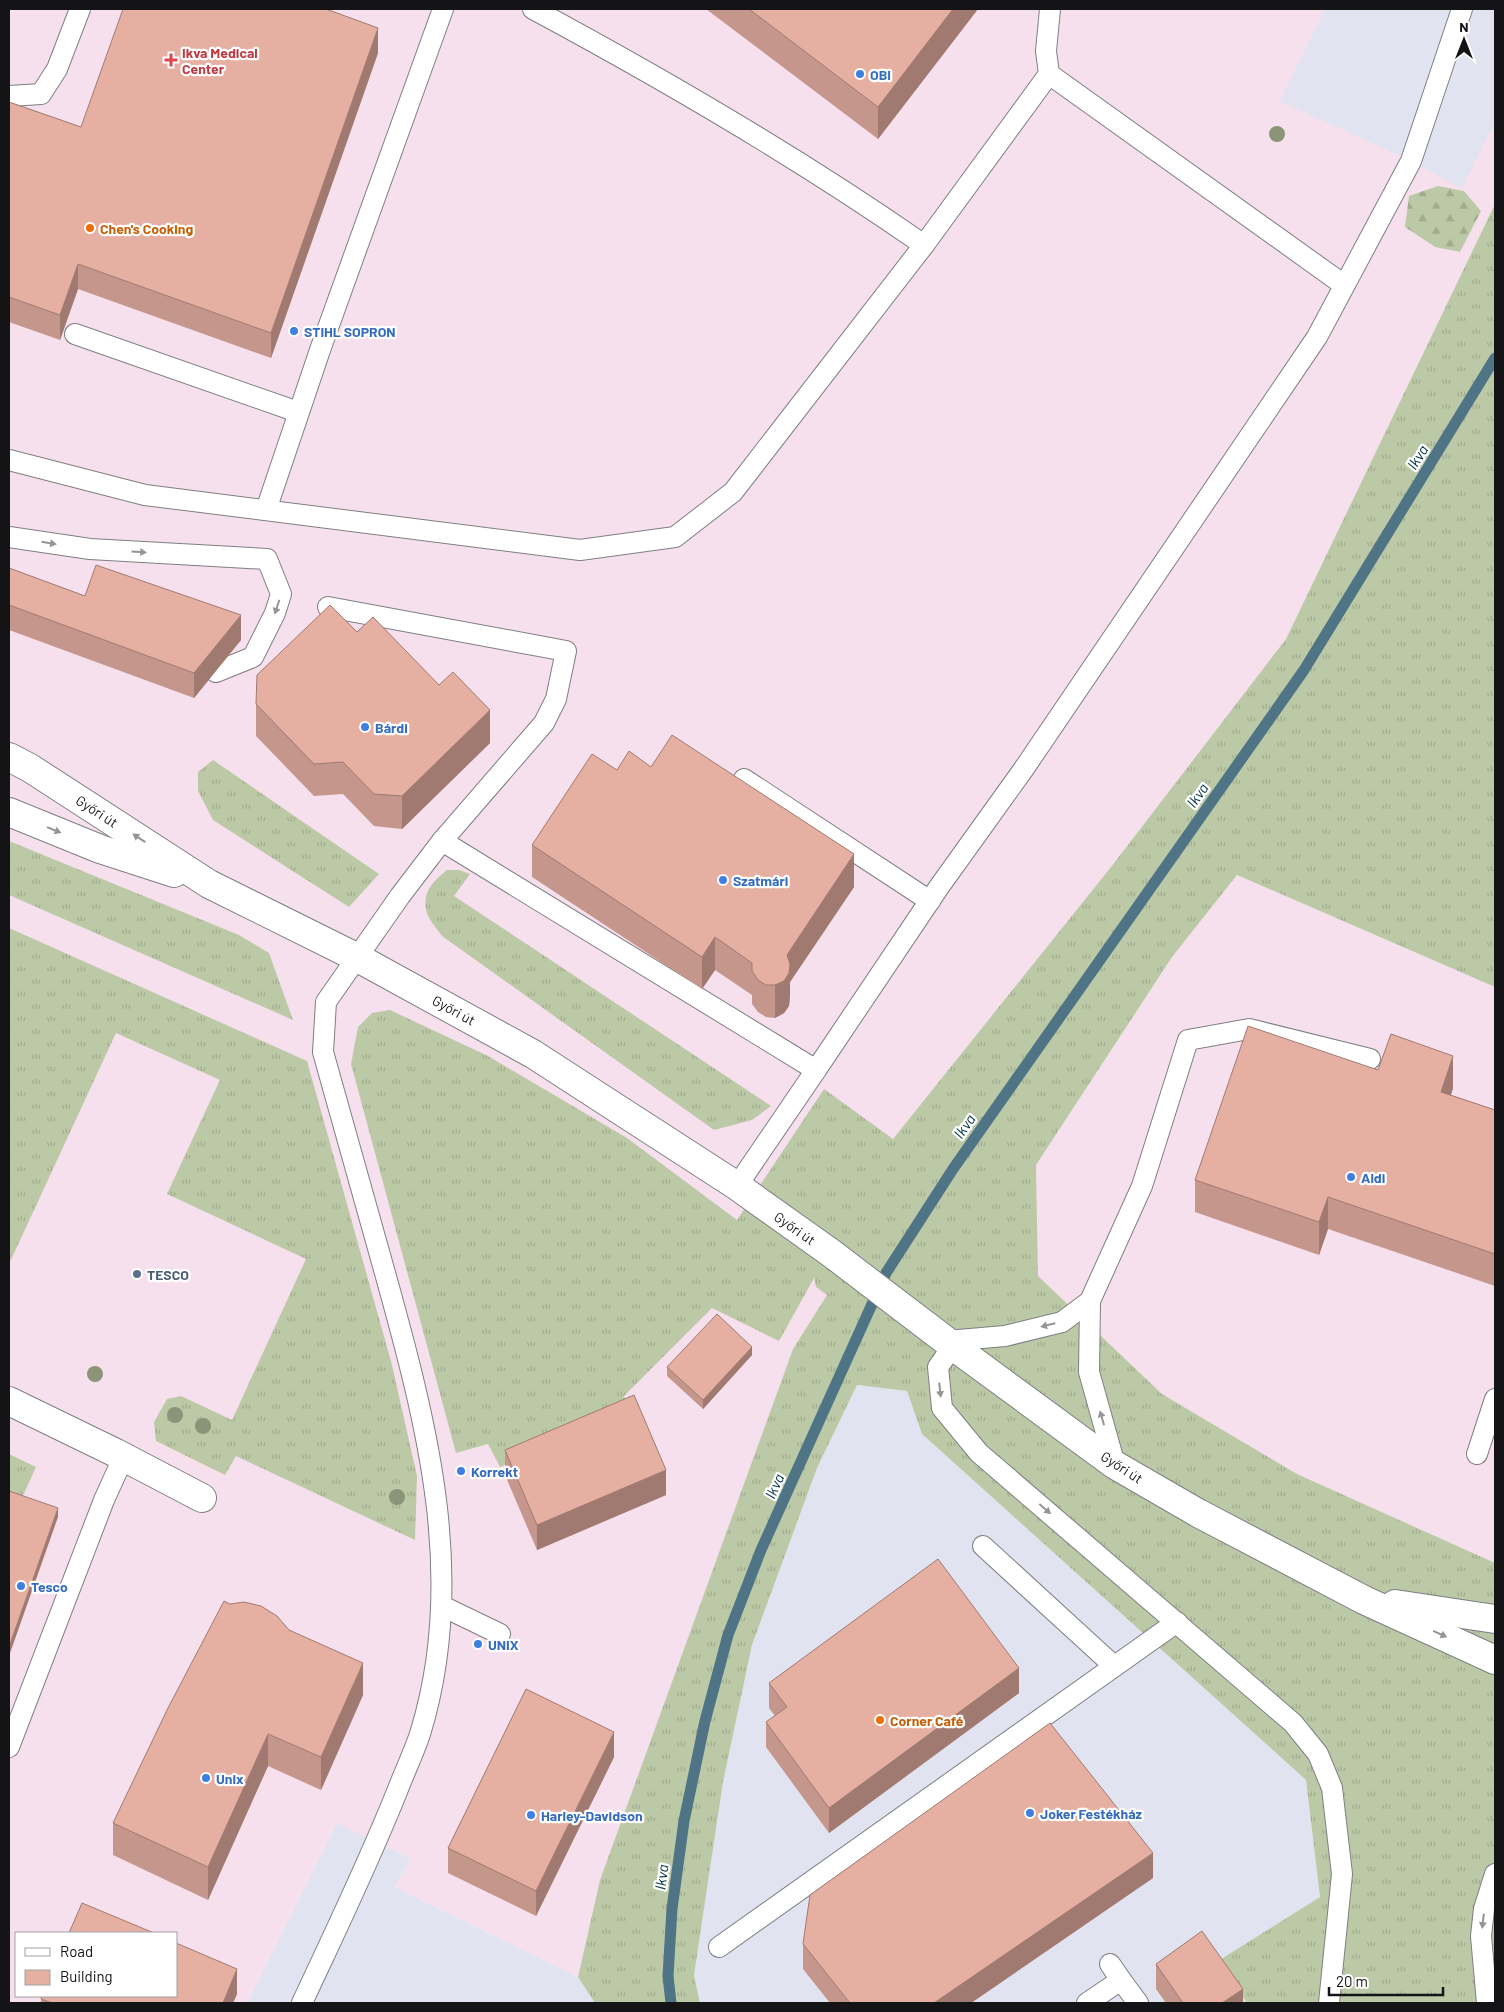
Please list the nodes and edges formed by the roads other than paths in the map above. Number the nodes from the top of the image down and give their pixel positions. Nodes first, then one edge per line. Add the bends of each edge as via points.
1 (80, 9) edge
2 (444, 9) edge
3 (533, 9) edge
4 (1050, 9) edge
5 (1462, 9) edge
6 (1049, 74) junction
7 (9, 96) edge
8 (924, 245) junction
9 (1344, 285) junction
10 (75, 334) dead end
11 (298, 412) junction
12 (10, 461) edge
13 (266, 510) junction
14 (9, 537) edge
15 (328, 607) edge
16 (216, 672) edge
17 (9, 757) edge
18 (744, 779) dead end
19 (9, 812) edge
20 (442, 840) junction
21 (209, 884) junction
22 (930, 901) junction
23 (358, 958) junction
24 (1370, 1059) dead end
25 (816, 1070) junction
26 (737, 1186) junction
27 (1090, 1301) junction
28 (942, 1338) junction
29 (1495, 1399) edge
30 (9, 1401) edge
31 (1477, 1454) dead end
32 (124, 1456) junction
33 (1115, 1465) junction
34 (202, 1498) dead end
35 (983, 1546) dead end
36 (1364, 1600) junction
37 (442, 1606) junction
38 (1495, 1619) edge
39 (1176, 1622) junction
40 (500, 1634) dead end
41 (1495, 1660) edge
42 (1114, 1666) junction
43 (9, 1747) edge
44 (1495, 1874) edge
45 (719, 1947) dead end
46 (1489, 1993) edge
47 (302, 2003) edge
48 (1087, 2003) edge
49 (1138, 2003) edge
50 (1329, 2003) edge

1 - 7 lane via 57,69 41,94
2 - 11 lane
3 - 8 lane via 728,120 853,196
4 - 6 lane via 1046,51
5 - 9 lane via 1411,161
6 - 8 lane
6 - 9 lane
8 - 13 lane via 733,492 675,537 580,550
9 - 22 lane via 1318,337
10 - 11 lane
11 - 13 lane
12 - 13 lane via 145,495
14 -> 16 lane via 90,549 267,558 281,594 275,613 253,657
15 - 20 lane via 566,651 556,699 544,723
21 -> 17 main road, Győri út
18 - 22 lane
19 -> 21 main road, Győri út via 100,849
20 - 23 lane
20 - 25 lane
21 - 23 main road, Győri út
22 - 25 lane
23 - 26 main road, Győri út via 533,1054
23 - 37 lane via 326,1002 323,1052 424,1424 439,1526
24 - 27 lane via 1249,1029 1188,1040 1142,1186
25 - 26 lane
26 - 28 main road, Győri út
27 -> 28 lane via 1062,1322 1005,1336
33 -> 27 lane via 1089,1372
28 - 33 main road, Győri út
28 -> 39 lane via 938,1367 942,1408 979,1453
29 - 31 lane
30 - 32 main road
32 - 34 main road
32 - 43 lane
33 - 36 main road, Győri út via 1198,1513
35 - 42 lane
36 - 38 main road, Győri út
36 -> 41 main road, Győri út
37 - 40 lane
37 - 47 lane via 439,1644 420,1733 377,1843
39 - 42 lane
39 - 50 lane via 1293,1723 1318,1754 1332,1788 1342,1874
42 - 45 lane
44 -> 46 lane via 1484,1909 1481,1936
48 - 49 lane via 1116,1972

